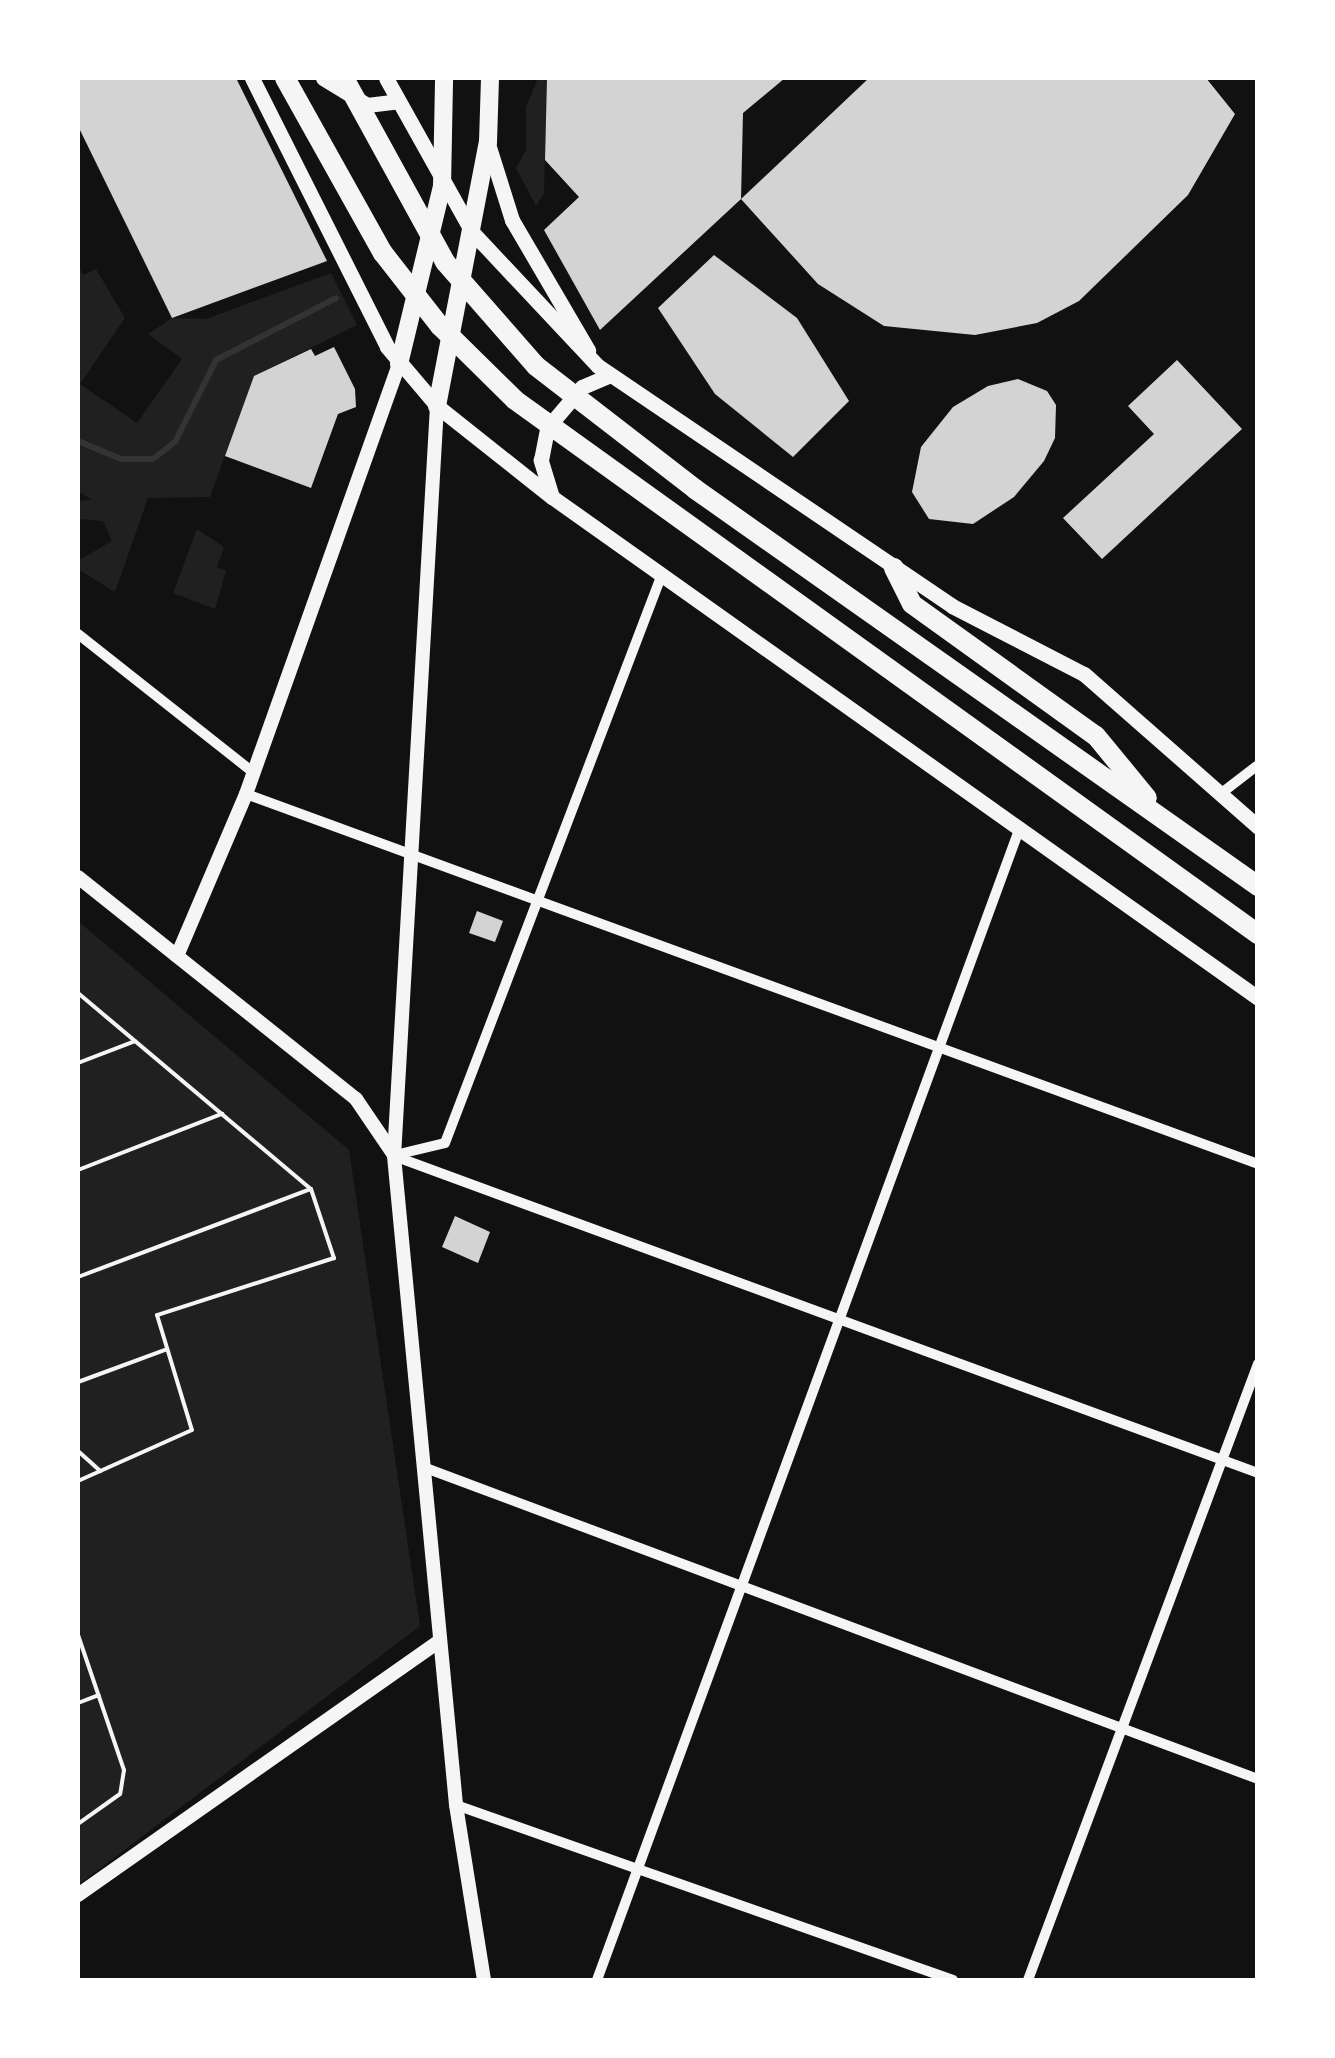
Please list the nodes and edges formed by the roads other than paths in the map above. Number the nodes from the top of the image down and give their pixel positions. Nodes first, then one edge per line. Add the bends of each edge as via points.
1 (252, 78) edge
2 (285, 78) edge
3 (323, 78) edge
4 (344, 78) edge
5 (386, 78) edge
6 (444, 78) edge
7 (490, 78) edge
8 (398, 101) junction
9 (488, 142) junction
10 (442, 186) junction
11 (472, 232) junction
12 (399, 364) junction
13 (604, 371) junction
14 (437, 406) junction
15 (552, 497) junction
16 (894, 568) junction
17 (662, 574) junction
18 (78, 634) edge
19 (1258, 765) edge
20 (253, 772) junction
21 (246, 794) junction
22 (1217, 797) junction
23 (1164, 819) junction
24 (1020, 827) junction
25 (1258, 827) edge
26 (409, 856) junction
27 (78, 877) edge
28 (1258, 886) edge
29 (536, 903) junction
30 (1258, 934) edge
31 (176, 956) junction
32 (1258, 998) edge
33 (935, 1047) junction
34 (394, 1156) junction
35 (1258, 1164) edge
36 (836, 1318) junction
37 (1258, 1364) edge
38 (1222, 1460) junction
39 (423, 1467) junction
40 (1258, 1473) edge
41 (740, 1585) junction
42 (440, 1640) junction
43 (1122, 1728) junction
44 (1258, 1780) edge
45 (456, 1805) junction
46 (636, 1868) junction
47 (78, 1896) edge
48 (483, 1980) edge
49 (597, 1980) edge
50 (953, 1980) edge
51 (1028, 1980) edge

1 - 12 main road
2 - 30 highway via 351,204 440,326 544,424
3 - 8 main road via 368,105
4 - 23 highway via 422,226 472,296 578,404
5 - 8 main road
6 - 10 main road
7 - 9 main road
8 - 10 main road
9 - 11 main road
9 - 13 main road via 512,220
10 - 11 main road
10 - 12 main road
11 - 13 main road
11 - 14 main road
12 - 14 main road
12 - 20 street
13 - 15 main road via 582,386 548,428 541,460
13 - 16 main road
14 - 15 main road
14 - 26 street
15 - 17 main road
16 - 22 main road via 1084,674
16 - 23 highway via 912,604 1096,736
17 - 24 main road
17 - 29 street
18 - 20 street
19 - 22 street
20 - 21 street
21 - 26 street
21 - 31 street
22 - 25 main road
23 - 28 highway
24 - 32 main road
24 - 33 street
26 - 29 street
26 - 34 street
27 - 31 street
29 - 33 street
29 - 34 street via 446,1143
31 - 34 street via 356,1099
33 - 35 street
33 - 36 street
34 - 36 street
34 - 39 street
36 - 38 street
36 - 41 street
37 - 38 street
38 - 40 street
38 - 43 street
39 - 41 street
39 - 42 street
41 - 43 street
41 - 46 street
42 - 45 street
42 - 47 street
43 - 44 street
43 - 51 street
45 - 46 street
45 - 48 street
46 - 49 street
46 - 50 street

